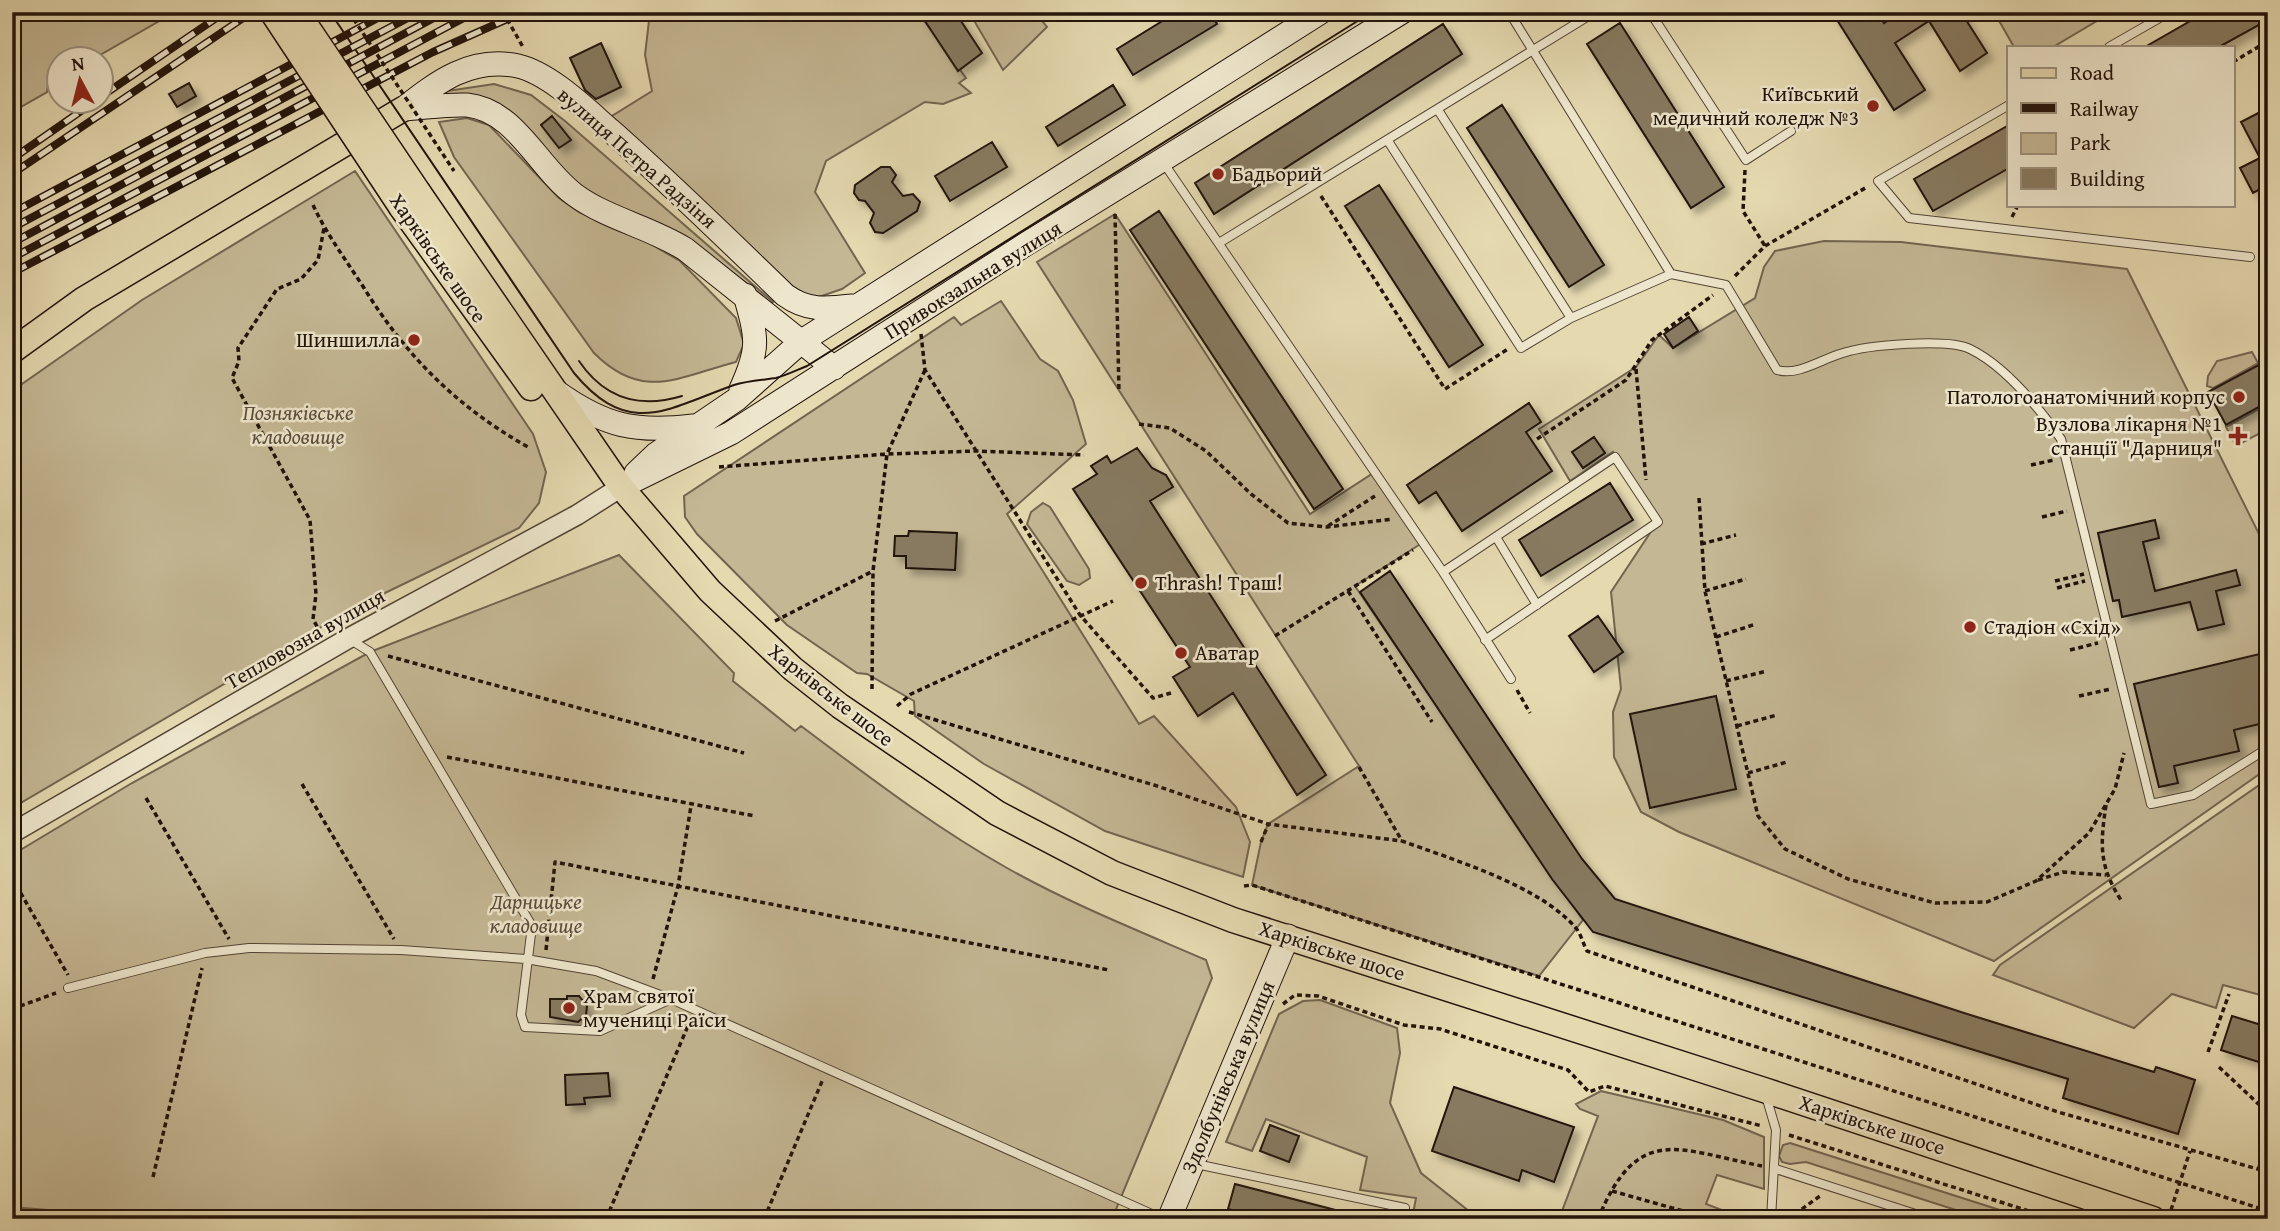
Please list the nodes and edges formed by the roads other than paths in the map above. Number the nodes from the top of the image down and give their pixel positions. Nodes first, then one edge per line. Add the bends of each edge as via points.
1 (272, 12) edge
2 (297, 12) edge
3 (1321, 12) edge
4 (1402, 12) edge
5 (1509, 12) edge
6 (1595, 12) edge
7 (1650, 12) edge
8 (2170, 12) edge
9 (2111, 46) edge
10 (1534, 50) junction
11 (2007, 106) edge
12 (403, 109) junction
13 (1438, 110) junction
14 (1791, 131) dead end
15 (1388, 141) junction
16 (1163, 162) junction
17 (410, 200) junction
18 (1219, 243) junction
19 (2250, 257) dead end
20 (1671, 274) junction
21 (745, 295) junction
22 (858, 306) junction
23 (1570, 318) junction
24 (802, 341) junction
25 (12, 351) edge
26 (834, 368) junction
27 (551, 389) junction
28 (737, 399) junction
29 (696, 426) junction
30 (621, 487) junction
31 (1496, 537) junction
32 (1443, 572) junction
33 (1536, 604) junction
34 (349, 638) junction
35 (1485, 639) junction
36 (1511, 679) road end
37 (2268, 748) edge
38 (12, 833) edge
39 (1288, 936) junction
40 (526, 959) junction
41 (71, 987) road end
42 (671, 999) junction
43 (1764, 1090) junction
44 (1193, 1163) junction
45 (1776, 1169) junction
46 (1405, 1208) dead end
47 (1163, 1219) edge
48 (1169, 1219) edge
49 (1771, 1219) edge
50 (1931, 1219) edge
51 (2153, 1219) edge

1 - 17 main road, Харківське шосе, bridge
2 - 17 main road, Харківське шосе, bridge
3 - 22 main road, Привокзальна вулиця
4 - 16 main road, Привокзальна вулиця
5 - 10 lane
6 - 10 lane
7 - 14 lane via 1746,160
8 - 9 lane
10 - 13 lane
10 - 20 lane
11 - 19 lane via 1878,181 1909,218
12 - 21 main road, вулиця Петра Радзіня via 463,105 496,113 576,195 667,238
12 - 22 main road, вулиця Петра Радзіня via 439,81 471,66 519,66 564,90 785,295 802,307
12 - 25 main road, вулиця Петра Радзіня via 84,299
13 - 15 lane
13 - 23 lane
15 - 18 lane
15 - 23 lane via 1521,348
16 - 18 lane
16 - 26 main road, Привокзальна вулиця
17 - 27 main road, Харківське шосе
17 - 30 main road, Харківське шосе via 591,471
18 - 32 lane
20 - 23 lane
20 - 37 lane via 1726,285 1777,370 1789,374 1845,352 1909,343 1969,348 2018,386 2061,439 2151,803 2193,795
21 - 24 main road, вулиця Петра Радзіня
21 - 28 main road via 756,356
22 - 24 main road, Привокзальна вулиця
24 - 26 main road, вулиця Петра Радзіня
24 - 28 main road, Привокзальна вулиця
26 - 30 main road, Привокзальна вулиця via 731,433
27 - 29 main road, Привокзальна вулиця via 587,413 616,425 651,430
27 - 30 main road, Харківське шосе
28 - 29 main road, Привокзальна вулиця
29 - 30 main road, Привокзальна вулиця via 656,454
30 - 34 street, Тепловозна вулиця
30 - 39 main road, Харківське шосе via 750,631 840,706 942,778 1112,873
31 - 32 lane
31 - 33 lane
31 - 33 lane via 1615,457 1658,522
32 - 35 lane
33 - 35 lane
34 - 38 street, Тепловозна вулиця
34 - 40 lane via 370,652 532,926
35 - 36 lane
39 - 43 main road, Харківське шосе
39 - 44 main road, Здолбунівська вулиця
40 - 41 lane via 401,950 235,949
40 - 42 lane via 596,971
40 - 42 lane via 524,1027 600,1031
42 - 47 lane
43 - 45 lane via 1776,1130
43 - 51 main road, Харківське шосе
44 - 46 lane
44 - 48 main road, Здолбунівська вулиця
45 - 49 lane
45 - 50 lane

